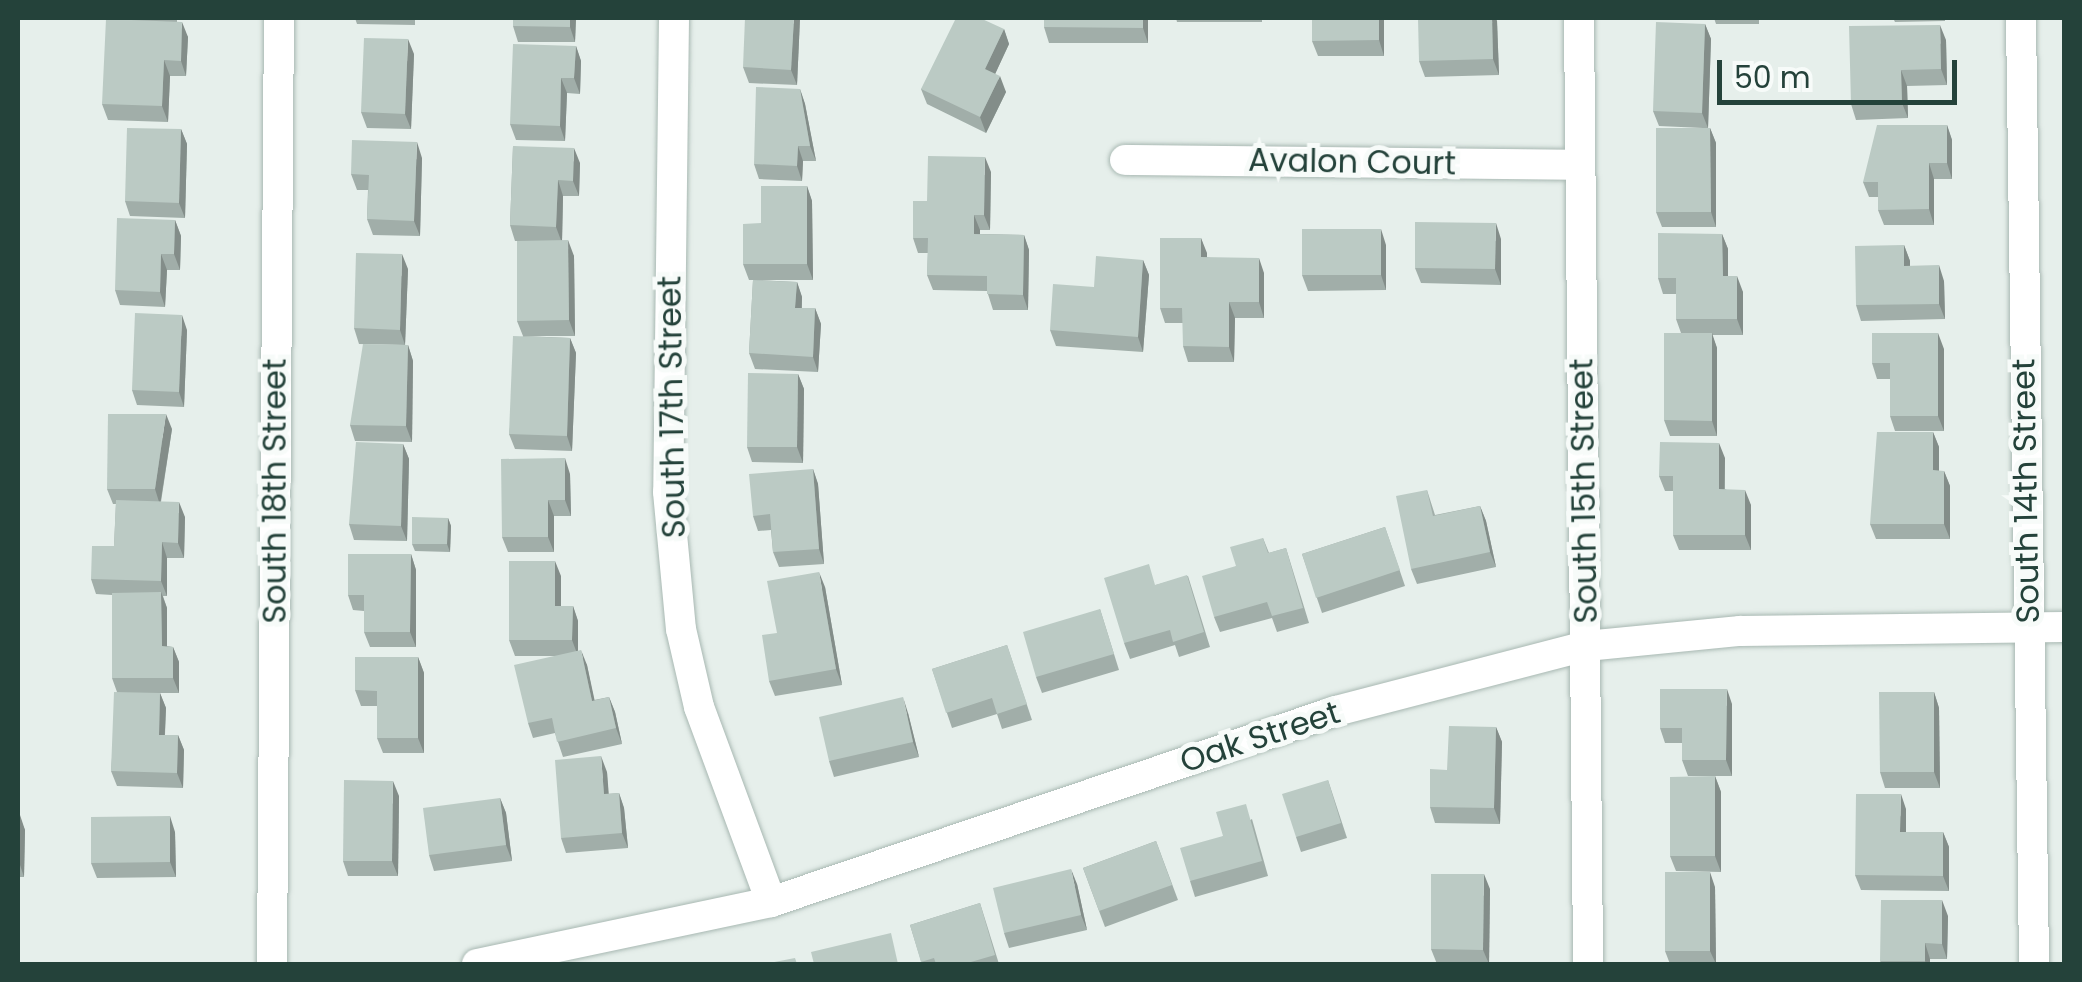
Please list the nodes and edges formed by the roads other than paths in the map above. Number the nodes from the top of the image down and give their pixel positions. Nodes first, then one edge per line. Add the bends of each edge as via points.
1 (279, 18) edge
2 (674, 18) edge
3 (1579, 18) edge
4 (2021, 18) edge
5 (1125, 160) dead end
6 (1580, 164) junction
7 (2027, 627) junction
8 (2064, 627) edge
9 (1586, 646) junction
10 (771, 902) junction
11 (272, 964) edge
12 (476, 964) edge
13 (1588, 964) edge
14 (2034, 964) edge

1 - 11 street, South 18th Street
2 - 10 street, South 17th Street via 668,492 681,629 699,707
3 - 6 street, South 15th Street
4 - 7 street, South 14th Street
5 - 6 street, Avalon Court
6 - 9 street, South 15th Street
7 - 8 street, Oak Street
7 - 9 street, Oak Street via 1740,631
7 - 14 street, South 14th Street
9 - 10 street, Oak Street via 1336,711
9 - 13 street, South 15th Street
10 - 12 street, Oak Street

